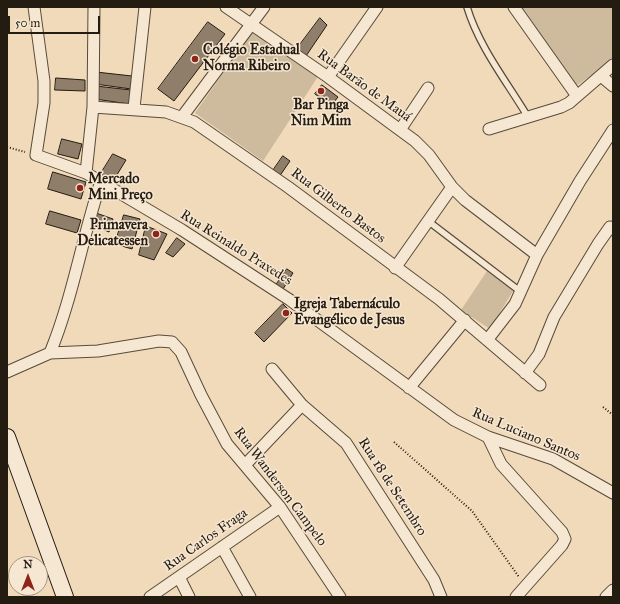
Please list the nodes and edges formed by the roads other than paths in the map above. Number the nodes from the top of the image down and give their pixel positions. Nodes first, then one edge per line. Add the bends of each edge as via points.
1 (34, 7) edge
2 (94, 7) edge
3 (145, 7) edge
4 (226, 7) edge
5 (264, 7) edge
6 (377, 7) edge
7 (467, 7) edge
8 (514, 7) edge
9 (250, 25) junction
10 (613, 65) edge
11 (601, 76) junction
12 (328, 77) junction
13 (613, 86) edge
14 (428, 88) dead end
15 (577, 96) junction
16 (93, 107) junction
17 (134, 108) junction
18 (182, 117) junction
19 (528, 117) junction
20 (489, 129) dead end
21 (400, 130) junction
22 (613, 130) edge
23 (86, 173) junction
24 (102, 181) junction
25 (452, 188) junction
26 (428, 221) junction
27 (612, 225) edge
28 (537, 255) junction
29 (395, 268) junction
30 (521, 292) junction
31 (465, 320) junction
32 (488, 339) junction
33 (50, 353) junction
34 (272, 369) dead end
35 (7, 372) edge
36 (525, 373) junction
37 (540, 385) dead end
38 (409, 388) junction
39 (302, 405) junction
40 (7, 437) edge
41 (488, 437) junction
42 (245, 465) junction
43 (613, 493) edge
44 (280, 507) junction
45 (222, 547) junction
46 (179, 577) junction
47 (613, 590) edge
48 (65, 597) edge
49 (150, 597) edge
50 (189, 597) edge
51 (250, 597) edge
52 (340, 597) edge
53 (441, 597) edge
54 (516, 597) edge
55 (606, 597) edge

1 - 23 street, Rua Reinaldo Praxedes via 44,81 44,103 36,155
2 - 16 street
3 - 17 street
4 - 9 street, Rua Barão de Mauá
5 - 9 street
6 - 12 street
7 - 19 lane via 486,49
8 - 15 street
9 - 12 street, Rua Barão de Mauá
9 - 18 street
10 - 11 street
11 - 13 street
11 - 15 street
12 - 21 street, Rua Barão de Mauá
14 - 21 street
15 - 19 street via 561,107
16 - 17 street, Rua Gilberto Bastos
16 - 23 street
17 - 18 street, Rua Gilberto Bastos
18 - 29 street, Rua Gilberto Bastos via 210,132 281,182
19 - 20 street
21 - 25 street, Rua Barão de Mauá via 429,155
22 - 28 street
23 - 24 street, Rua Reinaldo Praxedes
24 - 33 street via 90,213 67,307
24 - 38 street, Rua Reinaldo Praxedes via 290,300
25 - 26 street
25 - 28 street, Rua Barão de Mauá
26 - 29 street
26 - 30 lane
27 - 36 street via 554,317 539,354
28 - 30 street
29 - 31 street, Rua Gilberto Bastos
30 - 32 street via 507,316
31 - 32 street, Rua Gilberto Bastos
31 - 38 street
32 - 36 street, Rua Gilberto Bastos
33 - 35 street
33 - 42 street, Rua Wanderson Campelo via 98,352 159,341 172,342 181,352 227,444
34 - 39 street, Rua 18 de Setembro
36 - 37 street, Rua Gilberto Bastos
38 - 41 street, Rua Luciano Santos via 454,420
39 - 42 street
39 - 53 street, Rua 18 de Setembro via 346,443 434,580
40 - 48 main road
41 - 43 street, Rua Luciano Santos via 553,459
41 - 54 street via 501,464 562,532 565,539
42 - 44 street, Rua Wanderson Campelo
44 - 45 street, Rua Carlos Fraga
44 - 52 street, Rua Wanderson Campelo
45 - 46 street, Rua Carlos Fraga
45 - 51 street
46 - 49 street, Rua Carlos Fraga
46 - 50 street
47 - 55 street

